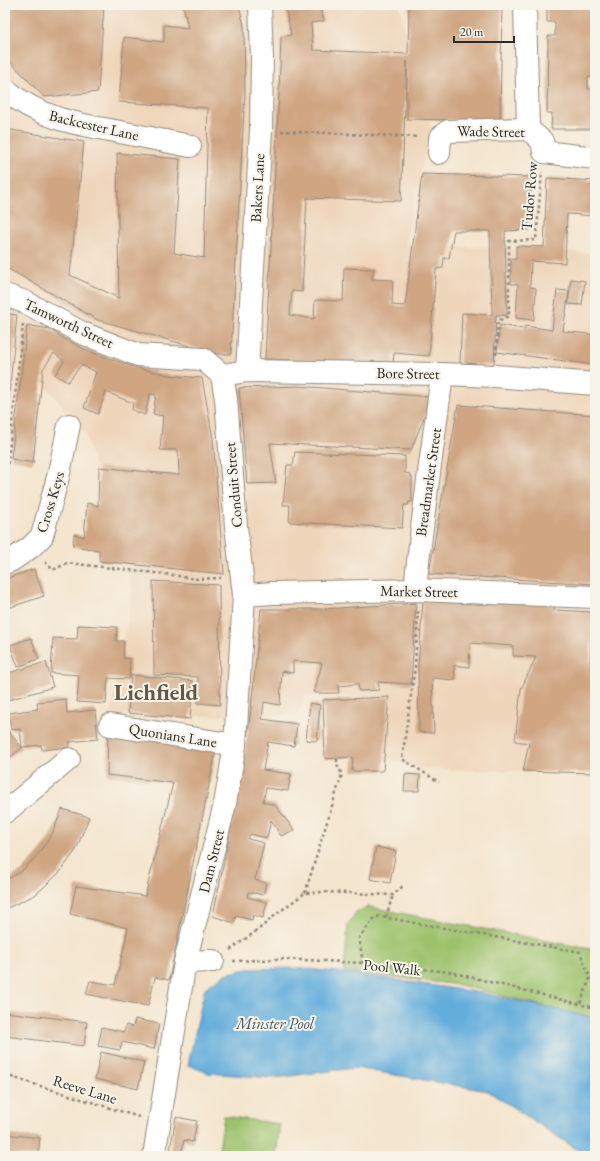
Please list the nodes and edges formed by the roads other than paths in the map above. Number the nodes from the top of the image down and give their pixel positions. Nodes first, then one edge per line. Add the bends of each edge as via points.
1 (260, 5) edge
2 (525, 5) edge
3 (5, 90) edge
4 (528, 129) junction
5 (440, 145) road end
6 (190, 146) dead end
7 (595, 158) edge
8 (5, 295) edge
9 (247, 371) junction
10 (442, 374) junction
11 (222, 375) junction
12 (595, 384) edge
13 (69, 425) dead end
14 (5, 563) edge
15 (243, 586) junction
16 (417, 590) junction
17 (595, 597) edge
18 (110, 726) dead end
19 (235, 745) junction
20 (69, 759) dead end
21 (5, 812) edge
22 (213, 961) road end
23 (185, 962) junction
24 (154, 1156) edge

1 - 9 street, Bakers Lane via 261,130
2 - 4 street
3 - 6 street, Backcester Lane via 26,105 71,123
4 - 5 street, Wade Street via 448,131
4 - 7 street, Wade Street via 542,141 544,152
8 - 11 street, Tamworth Street via 25,302 82,333 138,355 203,359
9 - 10 street, Bore Street
9 - 11 street, Bore Street
10 - 12 street, Bore Street
10 - 16 street, Breadmarket Street via 421,533
11 - 15 street, Conduit Street
13 - 14 street, Cross Keys via 42,536 31,547
15 - 16 street, Market Street via 273,593
15 - 19 street, Dam Street
16 - 17 street, Market Street
18 - 19 street, Quonians Lane
19 - 23 street, Dam Street via 225,804
20 - 21 street
22 - 23 street
23 - 24 street, Dam Street

